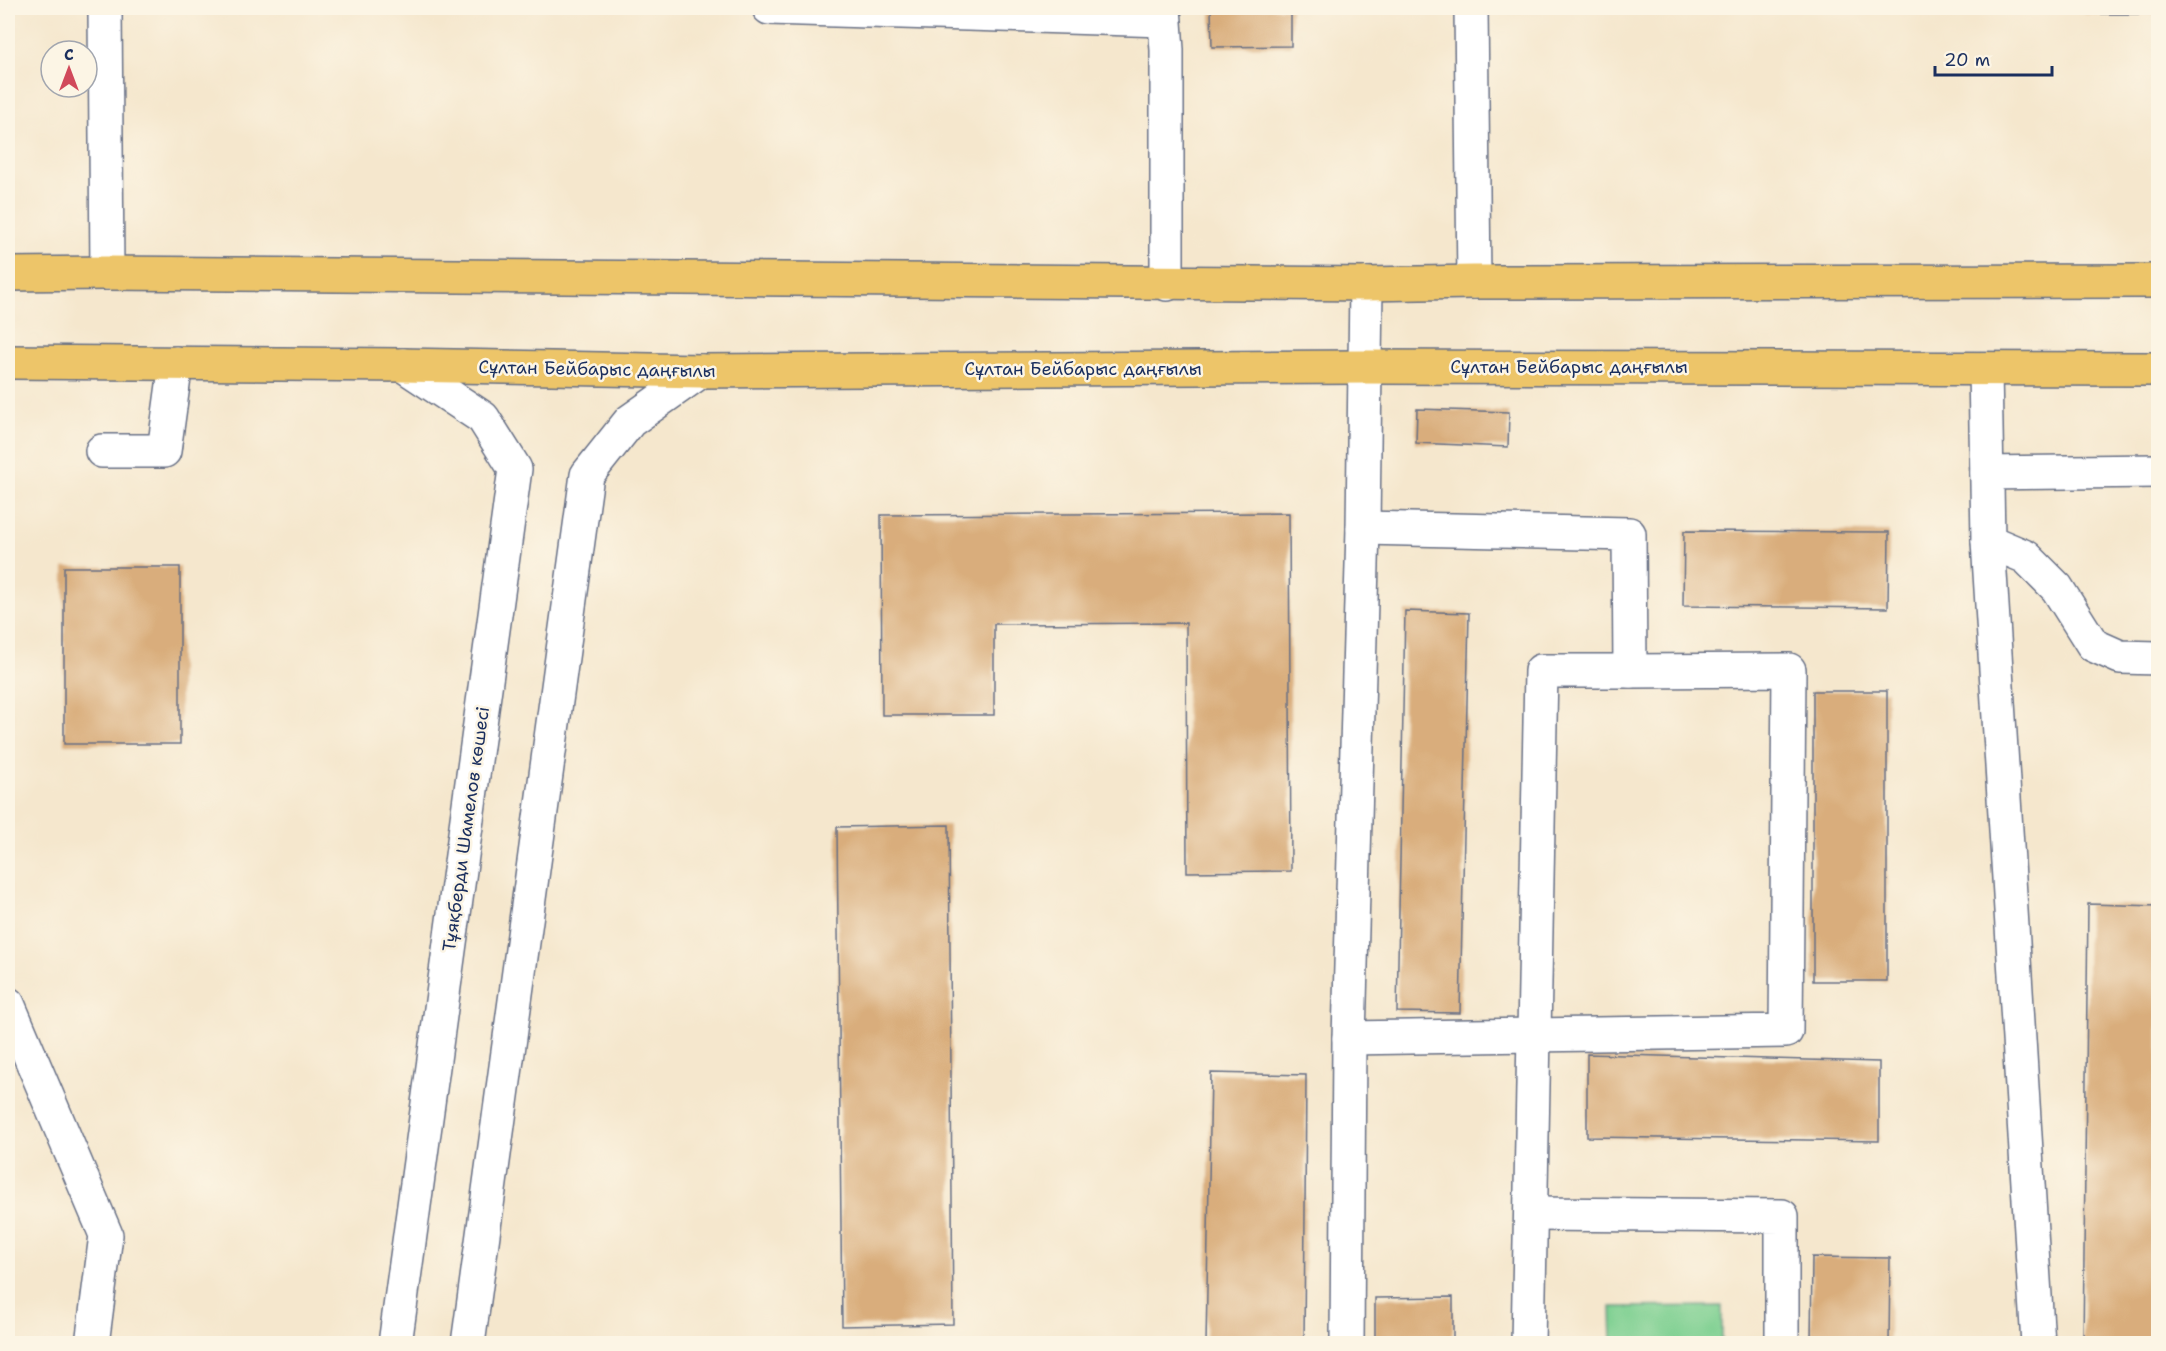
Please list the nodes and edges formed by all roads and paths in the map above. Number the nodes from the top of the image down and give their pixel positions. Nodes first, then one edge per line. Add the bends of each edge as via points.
1 (105, 8) edge
2 (770, 8) edge
3 (1471, 8) edge
4 (1164, 14) edge
5 (107, 273) junction
6 (8, 274) edge
7 (2158, 281) edge
8 (1474, 282) junction
9 (1167, 284) junction
10 (1366, 284) junction
11 (8, 362) edge
12 (176, 363) junction
13 (403, 365) junction
14 (1366, 367) junction
15 (1985, 369) junction
16 (2158, 369) edge
17 (701, 371) junction
18 (102, 451) dead end
19 (2158, 471) edge
20 (1987, 473) junction
21 (1363, 528) junction
22 (1988, 541) junction
23 (2158, 658) edge
24 (1630, 671) junction
25 (8, 1004) edge
26 (1534, 1035) junction
27 (1349, 1038) junction
28 (1531, 1214) junction
29 (92, 1344) edge
30 (395, 1344) edge
31 (468, 1344) edge
32 (1347, 1344) edge
33 (1528, 1344) edge
34 (1782, 1344) edge
35 (2038, 1344) edge

1 - 5 street
2 - 4 street
3 - 8 street
4 - 9 street
5 - 6 main road
5 - 9 main road
7 - 8 main road
8 - 10 main road
9 - 10 main road
10 - 14 street
11 - 12 main road, Сұлтан Бейбарыс даңғылы
12 - 13 main road, Сұлтан Бейбарыс даңғылы
12 - 18 street via 164,451
13 - 17 main road, Сұлтан Бейбарыс даңғылы
13 - 30 street, Тұяқберди Шамелов көшесі via 483,418 515,469
14 - 15 main road, Сұлтан Бейбарыс даңғылы
14 - 17 main road, Сұлтан Бейбарыс даңғылы
14 - 21 street
15 - 16 main road, Сұлтан Бейбарыс даңғылы
15 - 20 street
17 - 31 street via 630,421 587,475
19 - 20 street
20 - 22 street
21 - 24 street via 1629,534
21 - 27 street
22 - 23 street via 2026,557 2057,588 2093,645 2120,657
22 - 35 street
24 - 26 street via 1541,671
24 - 26 street via 1789,670 1786,1031
25 - 29 street via 106,1235
26 - 27 street
26 - 28 street
27 - 32 street
28 - 33 street
28 - 34 street via 1782,1216

